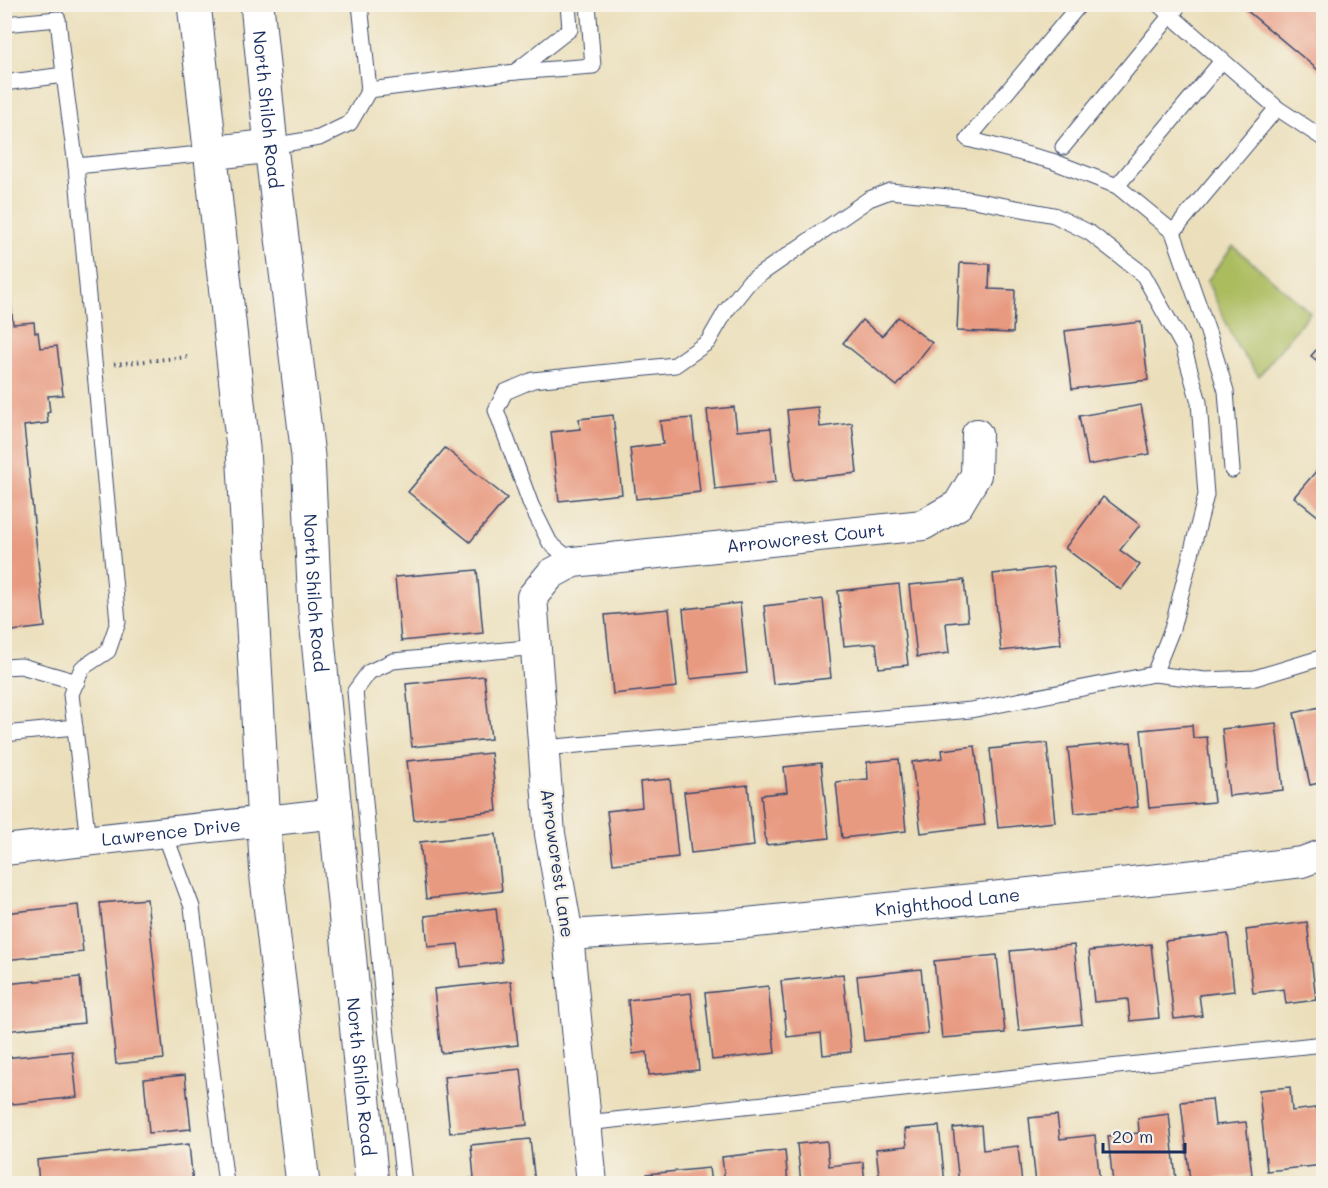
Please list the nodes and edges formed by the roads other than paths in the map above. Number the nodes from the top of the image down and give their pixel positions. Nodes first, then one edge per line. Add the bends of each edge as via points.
1 (194, 4) edge
2 (257, 4) edge
3 (360, 4) edge
4 (568, 4) edge
5 (588, 4) edge
6 (1080, 4) edge
7 (1158, 4) edge
8 (1175, 10) edge
9 (57, 12) edge
10 (4, 24) edge
11 (1222, 61) junction
12 (515, 72) junction
13 (64, 75) junction
14 (4, 83) edge
15 (369, 90) junction
16 (1277, 108) junction
17 (1323, 139) edge
18 (271, 146) junction
19 (1063, 147) dead end
20 (210, 153) junction
21 (76, 166) junction
22 (1117, 186) junction
23 (1173, 232) junction
24 (977, 434) dead end
25 (1232, 470) dead end
26 (573, 562) junction
27 (536, 647) junction
28 (1323, 657) edge
29 (4, 667) edge
30 (1154, 674) junction
31 (77, 682) junction
32 (75, 727) junction
33 (4, 734) edge
34 (544, 748) junction
35 (337, 813) junction
36 (262, 822) junction
37 (164, 832) junction
38 (88, 841) junction
39 (4, 850) edge
40 (1323, 854) edge
41 (568, 934) junction
42 (1323, 1044) edge
43 (586, 1123) junction
44 (226, 1184) edge
45 (303, 1184) edge
46 (372, 1184) edge
47 (404, 1184) edge
48 (592, 1184) edge

1 - 20 main road
2 - 18 main road, North Shiloh Road
3 - 15 lane
4 - 12 lane via 570,29
5 - 12 lane via 594,66
6 - 22 lane via 968,139 1052,161
7 - 8 lane
8 - 11 lane
8 - 19 lane
9 - 10 lane
9 - 13 lane
11 - 16 lane
11 - 22 lane
12 - 15 lane
13 - 14 lane
13 - 21 lane
15 - 18 lane via 351,123 318,138
16 - 17 lane
16 - 23 lane
18 - 20 main road
18 - 35 main road, North Shiloh Road via 308,456 315,609
20 - 21 lane
20 - 36 main road via 243,448
21 - 31 lane via 118,622 108,651 82,668
22 - 23 lane
23 - 25 lane via 1226,391
24 - 26 street, Arrowcrest Court via 976,475 958,505 923,525
26 - 27 street, Arrowcrest Lane via 551,574 532,597
26 - 30 lane via 550,543 531,505 496,410 505,392 533,380 675,365 708,342 749,282 869,199 890,191 968,199 1054,215 1090,232 1143,274 1183,346 1199,402 1206,495 1172,629
27 - 34 street, Arrowcrest Lane
27 - 47 lane via 393,661 369,672 355,691
28 - 30 lane via 1255,678 1205,680
29 - 31 lane via 21,666
30 - 34 lane via 971,710
31 - 32 lane via 71,694
32 - 33 lane
32 - 38 lane
34 - 41 street, Arrowcrest Lane via 550,834
35 - 36 street, Lawrence Drive
35 - 46 main road, North Shiloh Road
36 - 37 street, Lawrence Drive
36 - 45 main road
37 - 38 street, Lawrence Drive
37 - 44 lane via 192,907
38 - 39 street, Lawrence Drive
40 - 41 street, Knighthood Lane via 1302,862 1161,879 728,925
41 - 43 street, Arrowcrest Lane
42 - 43 lane
43 - 48 street, Arrowcrest Lane

